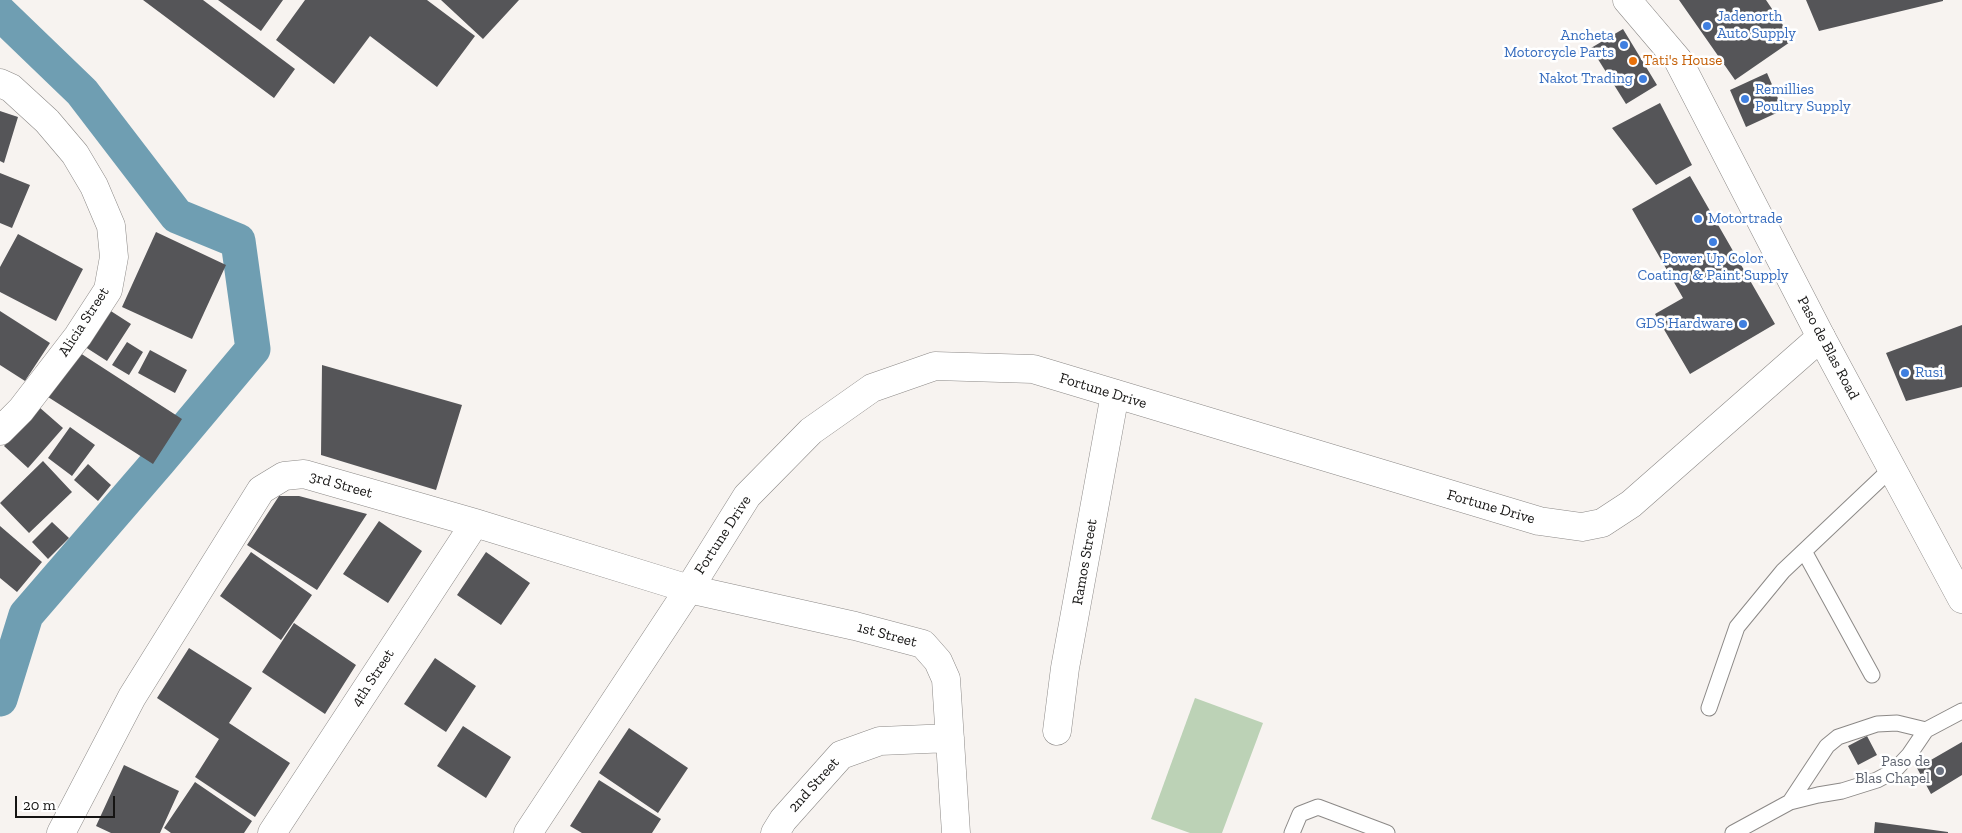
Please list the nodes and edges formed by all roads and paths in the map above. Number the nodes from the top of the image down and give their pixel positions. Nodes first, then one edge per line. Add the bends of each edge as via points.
1 (1626, 0) edge
2 (0, 83) edge
3 (1821, 337) junction
4 (1115, 394) junction
5 (0, 431) edge
6 (1892, 467) junction
7 (475, 523) junction
8 (1804, 551) junction
9 (689, 589) junction
10 (1962, 599) edge
11 (1872, 675) dead end
12 (1709, 708) dead end
13 (1962, 711) edge
14 (1058, 730) dead end
15 (1926, 730) junction
16 (950, 738) junction
17 (1790, 802) junction
18 (61, 833) edge
19 (272, 833) edge
20 (528, 833) edge
21 (775, 833) edge
22 (956, 833) edge
23 (1292, 833) edge
24 (1387, 833) edge
25 (1733, 833) edge

1 - 3 street, Paso de Blas Road via 1678,60
2 - 5 street, Alicia Street via 11,88 47,121 76,154 111,226 114,257 108,290 78,336 21,410
3 - 4 street, Fortune Drive via 1631,504 1602,523 1582,527 1539,521
3 - 6 street, Paso de Blas Road
4 - 9 street, Fortune Drive via 1033,369 955,366 935,366 872,388 811,431 747,496
4 - 14 street, Ramos Street via 1065,668
6 - 8 lane
6 - 10 street, Paso de Blas Road
7 - 9 street, 3rd Street
7 - 18 street, 3rd Street via 304,474 284,476 261,490 132,697
7 - 19 street, 4th Street
8 - 11 lane
8 - 12 lane via 1783,571 1737,627
9 - 16 street, 1st Street via 923,644 938,660 946,679
9 - 20 street, Fortune Drive
13 - 15 lane
15 - 17 lane via 1894,771 1877,780
15 - 17 lane via 1897,723 1877,724 1838,737 1827,746
16 - 21 street, 2nd Street via 880,741 841,755
16 - 22 street, 1st Street
17 - 25 lane
23 - 24 lane via 1300,814 1318,807

